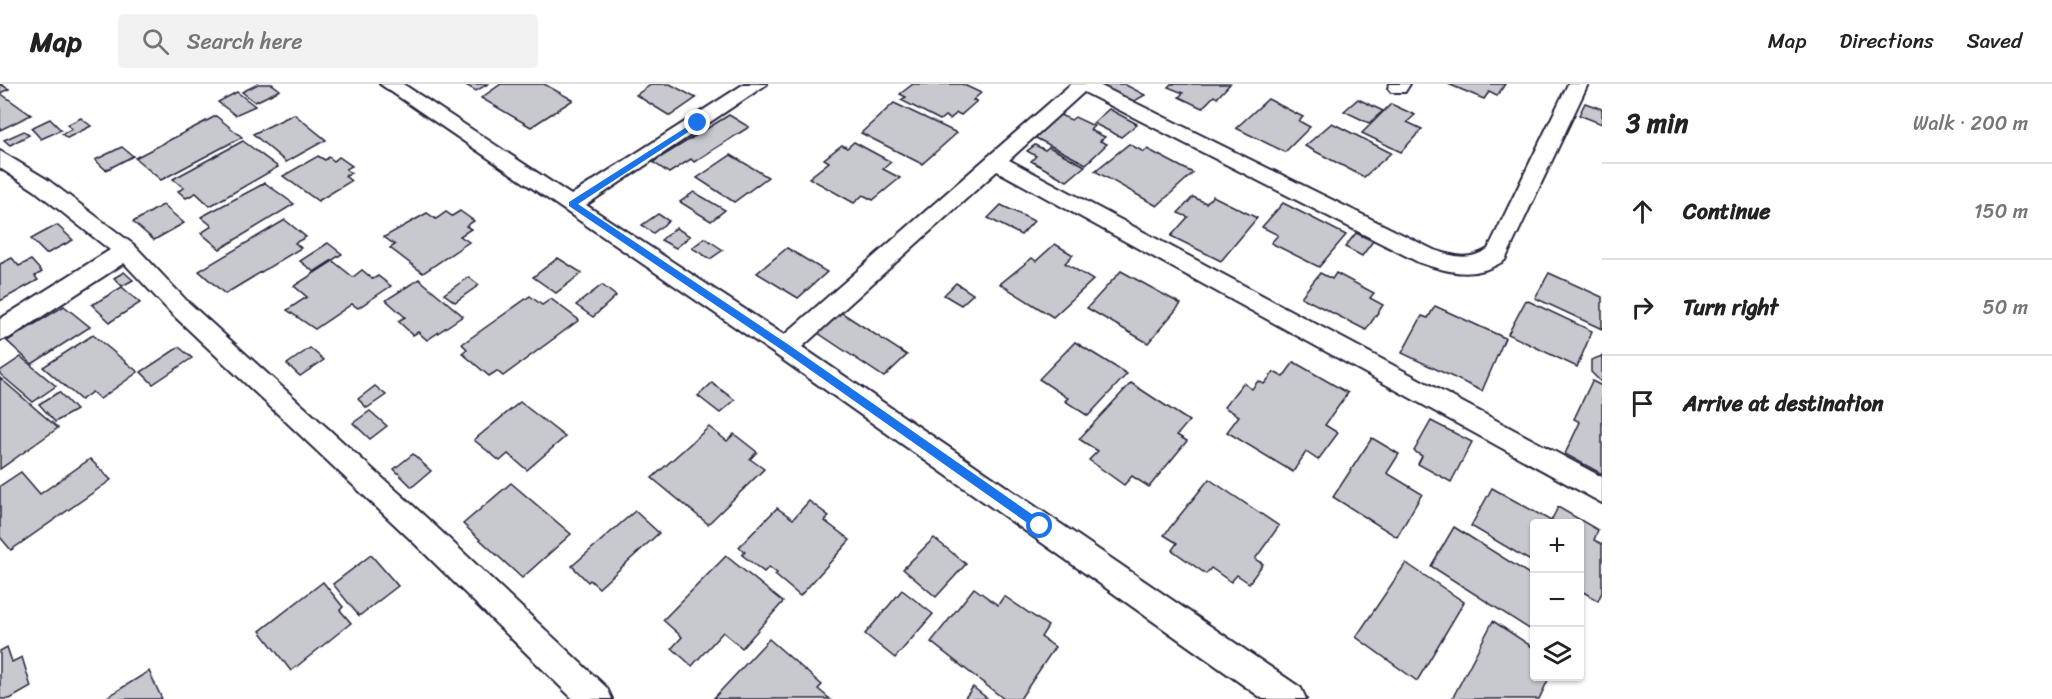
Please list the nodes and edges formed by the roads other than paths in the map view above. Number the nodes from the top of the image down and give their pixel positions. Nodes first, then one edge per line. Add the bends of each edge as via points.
1 (390, 84) edge
2 (757, 84) edge
3 (1082, 84) edge
4 (1578, 84) edge
5 (0, 158) edge
6 (994, 161) junction
7 (572, 204) junction
8 (126, 251) junction
9 (0, 332) edge
10 (785, 348) junction
11 (1602, 491) edge
12 (596, 699) edge
13 (1290, 699) edge

1 - 7 street
2 - 7 street
3 - 4 street via 1426,256 1472,268 1497,254
3 - 6 street
5 - 8 street
6 - 10 street
6 - 11 street
7 - 10 street
8 - 9 street
8 - 12 street via 179,307
10 - 13 street

